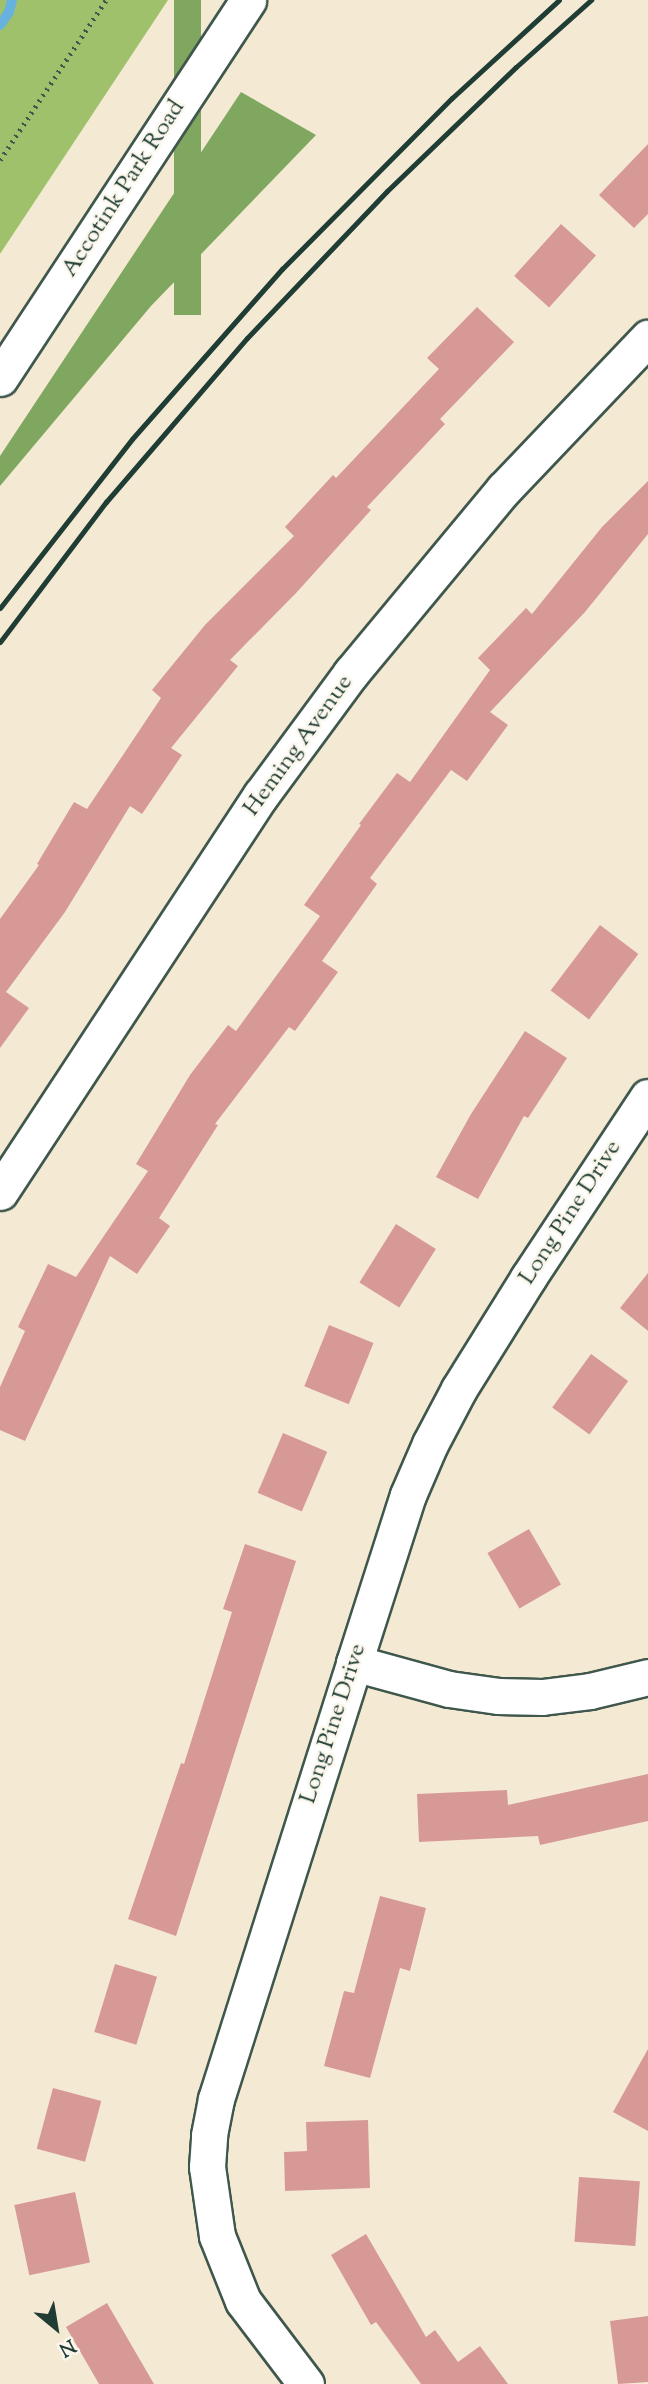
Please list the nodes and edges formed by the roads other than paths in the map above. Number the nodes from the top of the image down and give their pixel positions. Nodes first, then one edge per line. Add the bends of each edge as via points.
1 (248, 0) edge
2 (648, 338) edge
3 (0, 378) edge
4 (648, 1097) edge
5 (0, 1192) edge
6 (354, 1663) junction
7 (648, 1677) edge
8 (306, 2384) edge

1 - 3 street, Accotink Park Road
2 - 5 street, Heming Avenue via 504,489 351,673 261,795
4 - 6 street, Long Pine Drive via 514,1300 430,1444 408,1495
6 - 7 street via 449,1689 498,1696 590,1691
6 - 8 street, Long Pine Drive via 216,2099 209,2135 210,2198 227,2267 255,2320

